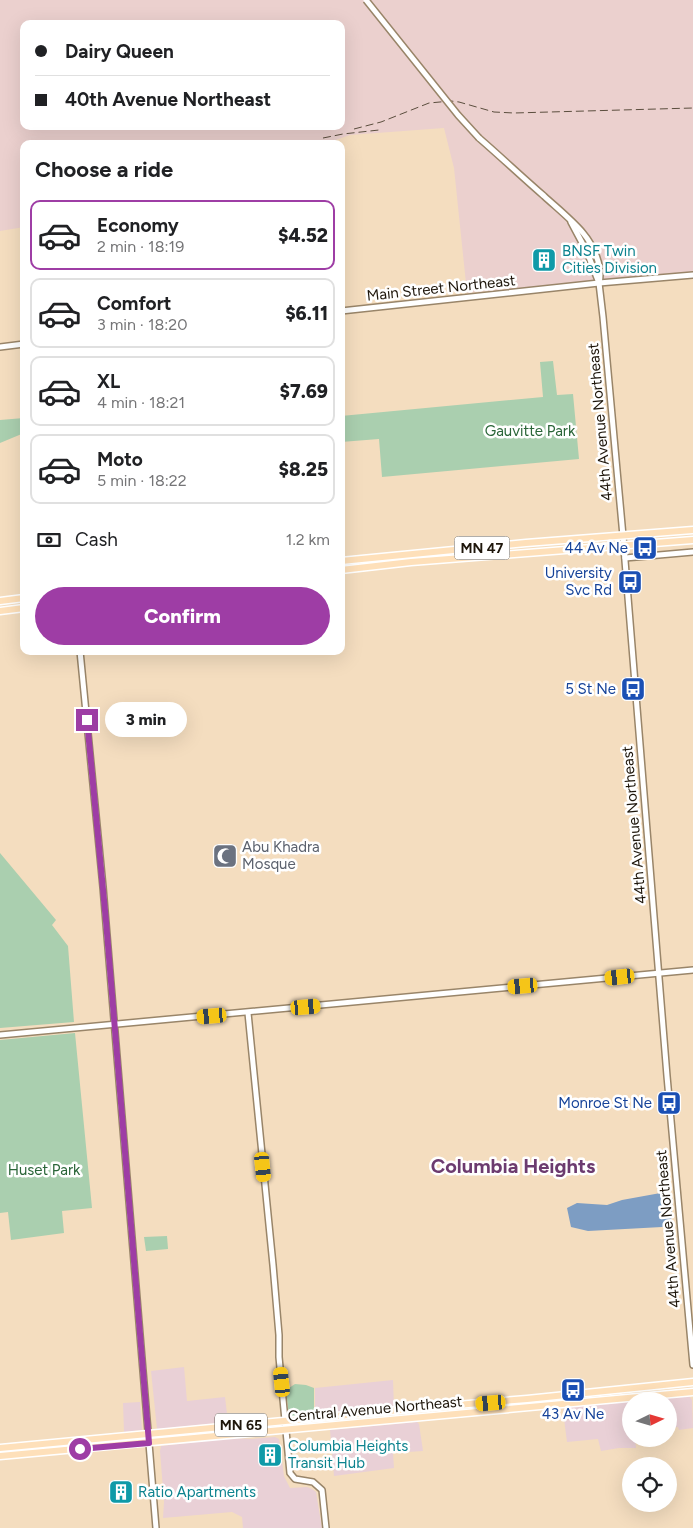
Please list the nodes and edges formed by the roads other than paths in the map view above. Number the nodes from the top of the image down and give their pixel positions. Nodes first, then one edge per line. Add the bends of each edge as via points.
1 (366, 0) edge
2 (693, 275) edge
3 (599, 283) junction
4 (345, 311) edge
5 (20, 344) edge
6 (0, 347) edge
7 (693, 530) edge
8 (623, 536) junction
9 (693, 540) edge
10 (624, 545) junction
11 (693, 552) edge
12 (625, 558) junction
13 (345, 561) edge
14 (345, 570) edge
15 (20, 598) edge
16 (0, 601) edge
17 (20, 608) edge
18 (0, 611) edge
19 (80, 655) edge
20 (693, 970) edge
21 (659, 973) junction
22 (248, 1013) junction
23 (114, 1024) junction
24 (0, 1035) edge
25 (693, 1365) edge
26 (693, 1382) edge
27 (693, 1392) edge
28 (352, 1414) junction
29 (285, 1421) junction
30 (353, 1424) junction
31 (286, 1430) junction
32 (148, 1434) junction
33 (149, 1443) junction
34 (0, 1448) edge
35 (0, 1456) edge
36 (156, 1528) edge
37 (326, 1528) edge

1 - 3 street, 44th Avenue Northeast, bridge via 479,138 571,222
2 - 3 street, Main Street Northeast
3 - 4 street, Main Street Northeast
3 - 8 street, 44th Avenue Northeast
5 - 6 street
7 - 8 main road, MN 47
8 - 10 street, 44th Avenue Northeast
8 - 13 main road, MN 47
9 - 10 main road, MN 47
10 - 12 street, 44th Avenue Northeast
10 - 14 main road, MN 47
11 - 12 street
12 - 21 street, 44th Avenue Northeast
15 - 16 main road
17 - 18 main road
19 - 23 street
20 - 21 street
21 - 22 street
21 - 25 street, 44th Avenue Northeast
22 - 23 street
22 - 29 street
23 - 24 street
23 - 32 street
26 - 28 main road, Central Avenue Northeast / MN 65
27 - 30 main road, Central Avenue Northeast / MN 65
28 - 29 main road, Central Avenue Northeast / MN 65
28 - 30 main road
29 - 31 street
29 - 32 main road, Central Avenue Northeast / MN 65
30 - 31 main road, Central Avenue Northeast / MN 65
31 - 33 main road, Central Avenue Northeast / MN 65
31 - 37 street via 290,1473 295,1479 313,1482 322,1490
32 - 33 street
32 - 34 main road, Central Avenue Northeast / MN 65
33 - 35 main road, Central Avenue Northeast / MN 65
33 - 36 street

